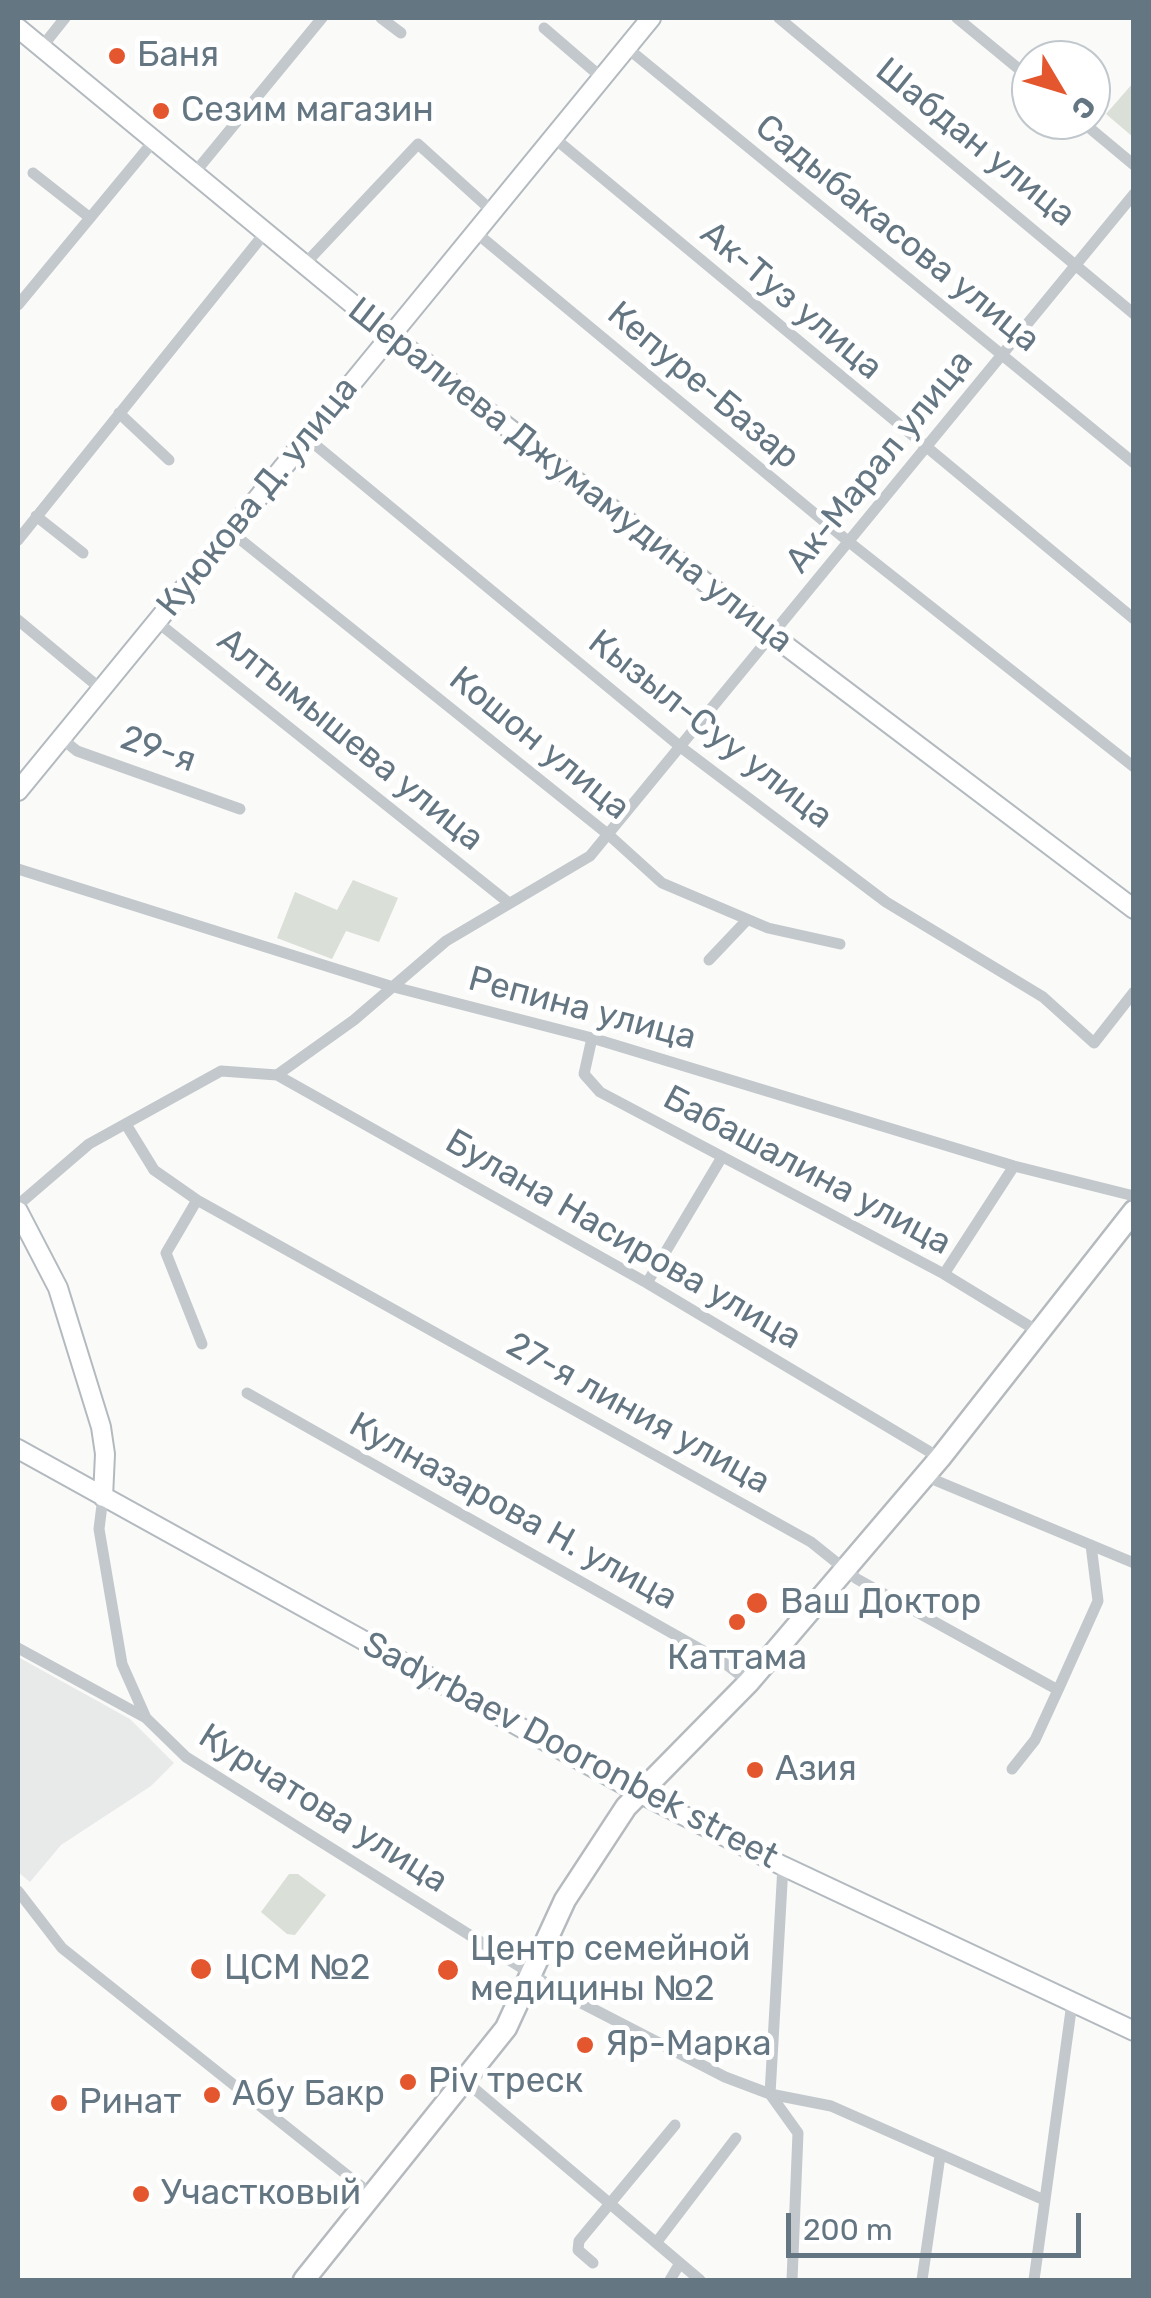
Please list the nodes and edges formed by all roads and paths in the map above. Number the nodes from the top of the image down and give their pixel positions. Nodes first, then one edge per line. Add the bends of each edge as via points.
1 (64, 18) edge
2 (322, 18) edge
3 (381, 18) edge
4 (651, 18) edge
5 (780, 18) edge
6 (956, 18) edge
7 (18, 28) edge
8 (544, 28) dead end
9 (401, 33) dead end
10 (626, 46) junction
11 (40, 48) junction
12 (1011, 63) edge
13 (601, 77) junction
14 (553, 137) junction
15 (1105, 140) edge
16 (152, 143) junction
17 (1134, 164) edge
18 (33, 173) dead end
19 (192, 176) junction
20 (1134, 194) edge
21 (492, 211) junction
22 (89, 217) junction
23 (474, 232) junction
24 (264, 234) junction
25 (1076, 262) junction
26 (303, 266) junction
27 (18, 305) edge
28 (1134, 314) edge
29 (390, 335) junction
30 (1002, 356) junction
31 (118, 413) junction
32 (308, 438) junction
33 (925, 450) junction
34 (169, 460) dead end
35 (1134, 462) edge
36 (36, 516) junction
37 (231, 532) junction
38 (18, 540) edge
39 (849, 542) junction
40 (83, 554) dead end
41 (1134, 619) edge
42 (18, 620) edge
43 (156, 620) junction
44 (774, 637) junction
45 (101, 688) junction
46 (60, 738) junction
47 (682, 748) junction
48 (1134, 768) edge
49 (18, 791) edge
50 (240, 809) dead end
51 (610, 836) junction
52 (18, 870) edge
53 (510, 903) junction
54 (1134, 909) edge
55 (746, 920) junction
56 (840, 944) dead end
57 (709, 960) dead end
58 (390, 986) junction
59 (1134, 992) edge
60 (592, 1038) junction
61 (277, 1074) junction
62 (126, 1126) junction
63 (722, 1157) junction
64 (1014, 1166) junction
65 (1134, 1196) edge
66 (197, 1200) junction
67 (18, 1208) edge
68 (1134, 1211) edge
69 (944, 1274) junction
70 (648, 1284) junction
71 (1039, 1332) junction
72 (202, 1344) dead end
73 (247, 1393) dead end
74 (18, 1449) edge
75 (940, 1458) junction
76 (925, 1476) junction
77 (103, 1497) junction
78 (1091, 1545) junction
79 (1134, 1563) edge
80 (845, 1569) junction
81 (18, 1648) edge
82 (749, 1682) junction
83 (1058, 1690) junction
84 (146, 1718) junction
85 (1012, 1770) dead end
86 (640, 1793) junction
87 (783, 1866) junction
88 (18, 1892) edge
89 (532, 1973) junction
90 (1072, 2003) junction
91 (1134, 2031) edge
92 (464, 2080) junction
93 (770, 2094) junction
94 (675, 2125) dead end
95 (736, 2138) dead end
96 (940, 2156) junction
97 (372, 2196) junction
98 (1042, 2199) junction
99 (610, 2204) junction
100 (656, 2243) junction
101 (592, 2263) dead end
102 (680, 2263) junction
103 (304, 2280) edge
104 (670, 2280) edge
105 (700, 2280) edge
106 (792, 2280) edge
107 (922, 2280) edge
108 (1034, 2280) edge

1 - 11 street
2 - 19 street
3 - 9 street
4 - 10 street, Куюкова Д. улица
5 - 25 street, Шабдан улица
6 - 12 street
7 - 11 street, Шералиева Джумамудина улица
8 - 13 street
10 - 13 street, Куюкова Д. улица
10 - 30 street, Садыбакасова улица
11 - 16 street, Шералиева Джумамудина улица
13 - 14 street, Куюкова Д. улица
14 - 21 street, Куюкова Д. улица
14 - 33 street, Ак-Туз улица
15 - 17 street
16 - 19 street, Шералиева Джумамудина улица
16 - 22 street
18 - 22 street
19 - 24 street, Шералиева Джумамудина улица
20 - 25 street, Ак-Марал улица
21 - 23 street, Куюкова Д. улица
21 - 26 street via 418,144
22 - 27 street
23 - 29 street, Куюкова Д. улица
23 - 39 street, Кепуре-Базар
24 - 26 street, Шералиева Джумамудина улица
24 - 31 street
25 - 28 street, Шабдан улица
25 - 30 street, Ак-Марал улица
26 - 29 street, Шералиева Джумамудина улица
29 - 32 street, Куюкова Д. улица
29 - 44 street, Шералиева Джумамудина улица
30 - 33 street, Ак-Марал улица
30 - 35 street, Садыбакасова улица
31 - 34 street
31 - 36 street
32 - 37 street, Куюкова Д. улица
32 - 47 street, Кызыл-Суу улица
33 - 39 street, Ак-Марал улица
33 - 41 street, Ак-Туз улица
36 - 38 street
36 - 40 street
37 - 43 street, Куюкова Д. улица
37 - 51 street, Кошон улица
39 - 44 street, Ак-Марал улица
39 - 48 street, Кепуре-Базар
42 - 45 street
43 - 45 street, Куюкова Д. улица
43 - 53 street, Алтымышева улица
44 - 47 street, Ак-Марал улица
44 - 54 street, Шералиева Джумамудина улица
45 - 46 street, Куюкова Д. улица
46 - 49 street, Куюкова Д. улица
46 - 50 street, 29-я via 77,751
47 - 51 street, Ак-Марал улица
47 - 59 street, Кызыл-Суу улица via 886,902 1042,997 1094,1043
51 - 53 street, Ак-Марал улица via 562,876
51 - 55 street, Кошон улица via 662,883
52 - 58 street, Репина улица
53 - 58 street, Ак-Марал улица via 446,941
55 - 56 street, Кошон улица
55 - 57 street
58 - 60 street, Репина улица
58 - 61 street, Ак-Марал улица
60 - 63 street, Бабашалина улица via 584,1074 600,1092
60 - 64 street, Репина улица
61 - 62 street via 221,1071
61 - 70 street, Булана Насирова улица
62 - 66 street, 27-я линия улица via 154,1170
62 - 67 street via 89,1144
63 - 69 street, Бабашалина улица
63 - 70 street
64 - 65 street, Репина улица
64 - 69 street
66 - 72 street via 166,1253
66 - 80 street, 27-я линия улица via 811,1542
67 - 77 street via 58,1288 101,1427
68 - 71 main road
69 - 71 street, Бабашалина улица
70 - 75 street, Булана Насирова улица
71 - 75 main road
73 - 82 street, Кулназарова Н. улица
74 - 77 street, Sadyrbaev Dooronbek street
75 - 76 main road
76 - 78 street
76 - 80 main road
77 - 84 street via 98,1529 122,1664
77 - 86 street, Sadyrbaev Dooronbek street
78 - 79 street
78 - 83 street via 1098,1602
80 - 82 main road
80 - 83 street, 27-я линия улица
81 - 84 street, Курчатова улица
82 - 86 main road
83 - 85 street
84 - 89 street, Курчатова улица via 186,1757
86 - 87 street, Sadyrbaev Dooronbek street
86 - 89 main road via 564,1900
87 - 90 street, Sadyrbaev Dooronbek street
87 - 93 street
88 - 97 street via 62,1948
89 - 92 main road via 506,2028
89 - 93 street, Курчатова улица via 725,2077
90 - 91 street, Sadyrbaev Dooronbek street
90 - 98 street
92 - 97 main road
92 - 99 street
93 - 96 street, Курчатова улица via 831,2106
93 - 106 street via 798,2133
94 - 99 street
95 - 100 street
96 - 98 street, Курчатова улица
96 - 107 street
97 - 103 main road
98 - 108 street
99 - 100 street
99 - 101 street via 579,2241 578,2250
100 - 102 street
102 - 104 street
102 - 105 street

